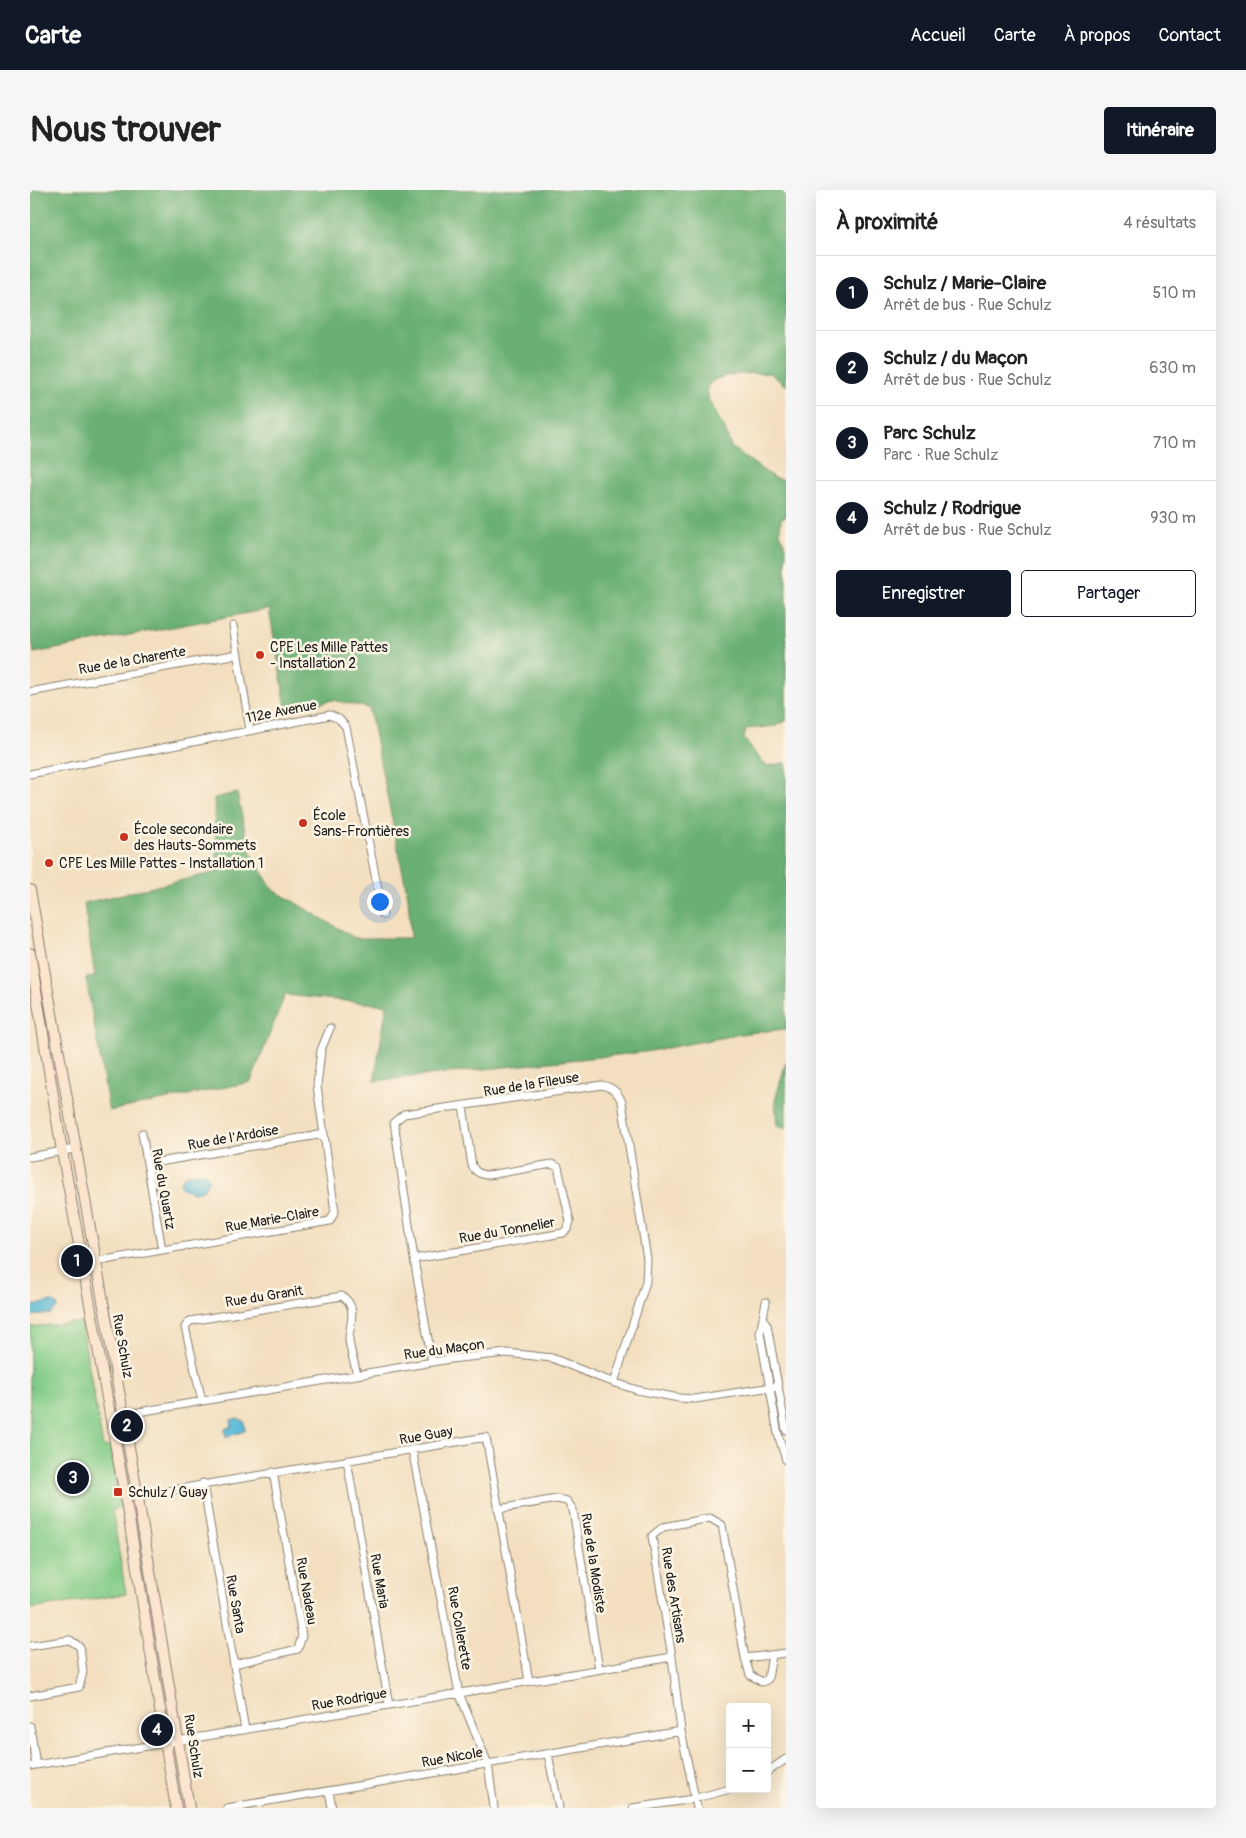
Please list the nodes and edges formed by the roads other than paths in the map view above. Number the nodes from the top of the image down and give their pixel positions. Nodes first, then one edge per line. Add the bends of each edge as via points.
1 (233, 626) dead end
2 (238, 654) junction
3 (30, 692) edge
4 (250, 730) junction
5 (30, 774) edge
6 (30, 891) edge
7 (383, 915) dead end
8 (30, 952) edge
9 (330, 1028) dead end
10 (463, 1106) junction
11 (142, 1133) dead end
12 (324, 1134) junction
13 (74, 1149) junction
14 (62, 1151) junction
15 (30, 1157) edge
16 (147, 1164) junction
17 (162, 1250) junction
18 (414, 1258) junction
19 (94, 1262) junction
20 (82, 1264) junction
21 (766, 1302) dead end
22 (110, 1347) junction
23 (97, 1349) junction
24 (432, 1362) junction
25 (357, 1375) junction
26 (614, 1382) junction
27 (774, 1386) junction
28 (202, 1401) junction
29 (122, 1414) junction
30 (109, 1417) junction
31 (786, 1430) edge
32 (412, 1450) junction
33 (347, 1460) junction
34 (786, 1460) edge
35 (273, 1472) junction
36 (203, 1483) junction
37 (137, 1496) junction
38 (125, 1498) junction
39 (498, 1508) junction
40 (154, 1592) junction
41 (141, 1594) junction
42 (30, 1646) edge
43 (786, 1652) edge
44 (772, 1655) junction
45 (672, 1657) junction
46 (745, 1658) junction
47 (234, 1664) junction
48 (598, 1669) junction
49 (529, 1681) junction
50 (459, 1693) junction
51 (30, 1696) edge
52 (389, 1705) junction
53 (30, 1726) edge
54 (245, 1730) junction
55 (681, 1731) junction
56 (179, 1741) junction
57 (166, 1743) junction
58 (548, 1754) junction
59 (786, 1759) edge
60 (488, 1764) junction
61 (33, 1766) edge
62 (771, 1769) edge
63 (726, 1790) edge
64 (329, 1791) junction
65 (693, 1799) junction
66 (176, 1808) edge
67 (189, 1808) edge
68 (227, 1808) edge
69 (332, 1808) edge
70 (494, 1808) edge
71 (559, 1808) edge
72 (633, 1808) edge
73 (697, 1808) edge

1 - 2 street
2 - 3 street, Rue de la Charente
2 - 4 street
4 - 5 street, 112e Avenue
4 - 7 street, 112e Avenue via 330,716 339,719 346,727
6 - 13 street, Rue Schulz
8 - 14 street, Rue Schulz
9 - 12 street, Rue Marie-Claire via 321,1050 317,1086
10 - 18 street, Rue de la Fileuse via 404,1114 394,1122
10 - 18 street, Rue du Tonnelier via 475,1171 489,1175 552,1164 558,1167 570,1221 568,1228 563,1233
10 - 26 street, Rue de la Fileuse via 602,1085 618,1092 647,1259 646,1282
11 - 16 street, Rue du Quartz
12 - 16 street, Rue de l'Ardoise
12 - 17 street, Rue Marie-Claire via 336,1211 330,1221
13 - 14 street
13 - 19 street, Rue Schulz
14 - 15 street
14 - 20 street, Rue Schulz
16 - 17 street, Rue du Quartz
17 - 19 street, Rue Marie-Claire
18 - 24 street, Rue de la Fileuse
19 - 20 street, Rue Marie-Claire
19 - 22 street, Rue Schulz
20 - 23 street, Rue Schulz
21 - 27 street via 760,1333
22 - 23 street
22 - 29 street, Rue Schulz
23 - 30 street, Rue Schulz
24 - 25 street, Rue du Maçon
24 - 26 street, Rue du Maçon via 507,1353 552,1358
25 - 28 street, Rue du Maçon
25 - 28 street, Rue du Granit via 349,1339 351,1305 342,1296 190,1321 185,1327 186,1338
26 - 27 street, Rue du Maçon via 637,1390 695,1399
27 - 31 street
27 - 34 street
28 - 29 street, Rue du Maçon
29 - 30 street, Rue du Maçon
29 - 37 street, Rue Schulz
30 - 38 street, Rue Schulz
32 - 33 street, Rue Guay
32 - 39 street, Rue Guay via 486,1437
32 - 50 street, Rue Collerette
33 - 35 street, Rue Guay
33 - 52 street, Rue Maria
35 - 36 street, Rue Guay
35 - 47 street, Rue Nadeau via 302,1636 298,1649
36 - 37 street, Rue Guay
36 - 47 street, Rue Santa
37 - 38 street, Rue Guay
37 - 40 street, Rue Schulz
38 - 41 street, Rue Schulz
39 - 48 street, Rue de la Modiste via 557,1499 567,1501 573,1510
39 - 49 street, Rue Guay
40 - 41 street
40 - 56 street, Rue Schulz
41 - 57 street, Rue Schulz
42 - 51 street via 70,1640 80,1647 83,1672 79,1687
43 - 44 street
44 - 46 street
44 - 46 street, Rue des Artisans via 768,1679 762,1682 750,1675
45 - 46 street, Rue des Artisans via 652,1536 663,1526 710,1518 722,1525
45 - 48 street, Rue Rodrigue
45 - 55 street, Rue des Artisans
47 - 54 street, Rue Santa
48 - 49 street, Rue Rodrigue
49 - 50 street, Rue Rodrigue
50 - 52 street, Rue Rodrigue
50 - 60 street, Rue Collerette
52 - 54 street, Rue Rodrigue
53 - 61 street
54 - 56 street, Rue Rodrigue
55 - 58 street, Rue Nicole
55 - 65 street, Rue des Artisans
56 - 57 street, Rue Rodrigue
56 - 67 street, Rue Schulz
57 - 61 street, Rue Rodrigue
57 - 66 street, Rue Schulz
58 - 60 street, Rue Nicole
58 - 71 street
59 - 62 street
60 - 64 street, Rue Nicole
60 - 70 street, Rue Collerette
63 - 65 street
64 - 68 street, Rue Nicole
64 - 69 street
65 - 72 street
65 - 73 street, Rue des Artisans

